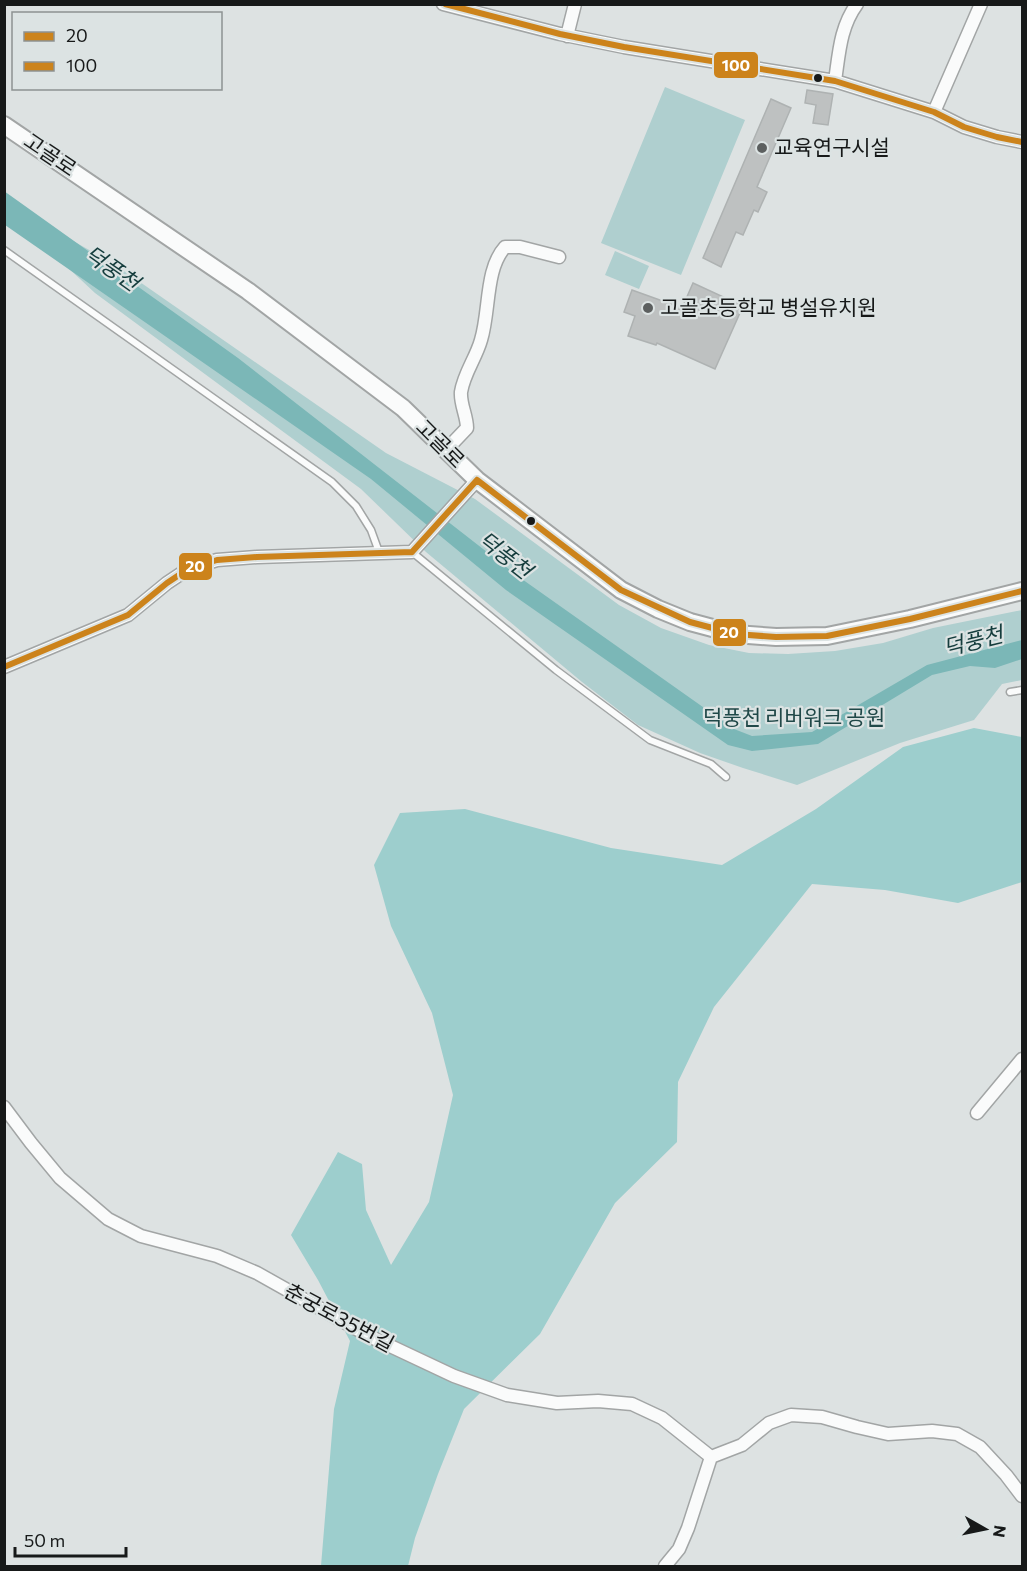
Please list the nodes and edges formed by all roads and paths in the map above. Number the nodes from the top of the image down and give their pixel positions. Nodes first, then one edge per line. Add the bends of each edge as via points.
1 (443, 4) edge
2 (575, 4) edge
3 (857, 4) edge
4 (981, 4) edge
5 (567, 36) junction
6 (835, 81) junction
7 (934, 112) junction
8 (4, 124) edge
9 (1023, 142) edge
10 (4, 250) edge
11 (560, 257) dead end
12 (446, 450) junction
13 (477, 480) junction
14 (379, 552) junction
15 (412, 552) junction
16 (1023, 591) edge
17 (4, 667) edge
18 (1023, 690) edge
19 (1010, 692) dead end
20 (726, 777) dead end
21 (1023, 1059) edge
22 (4, 1107) edge
23 (977, 1113) dead end
24 (711, 1457) junction
25 (1023, 1496) edge
26 (665, 1566) edge

1 - 5 street
2 - 5 street
3 - 6 street via 842,35
4 - 7 street
5 - 6 street
6 - 7 street
7 - 9 street via 964,127
8 - 12 street, 고골로 via 248,291 403,408
10 - 14 lane via 332,482 356,506
11 - 12 street via 520,247 505,247 499,254 493,267 481,340 461,395 467,429
12 - 13 street, 고골로
13 - 15 street
13 - 16 street, 고골로 via 621,590 690,622 735,634 826,636
14 - 15 street
14 - 17 street via 217,560 188,569 128,615
15 - 20 lane via 556,670 650,740 711,764
18 - 19 lane
21 - 23 street
22 - 24 street, 춘궁로35번길 via 60,1178 108,1219 141,1236 227,1260 369,1336 454,1376 507,1395 557,1403 633,1404 662,1418
24 - 25 street via 742,1445 769,1423 791,1416 822,1417 888,1434 957,1434 980,1447
24 - 26 street via 688,1528 679,1549

